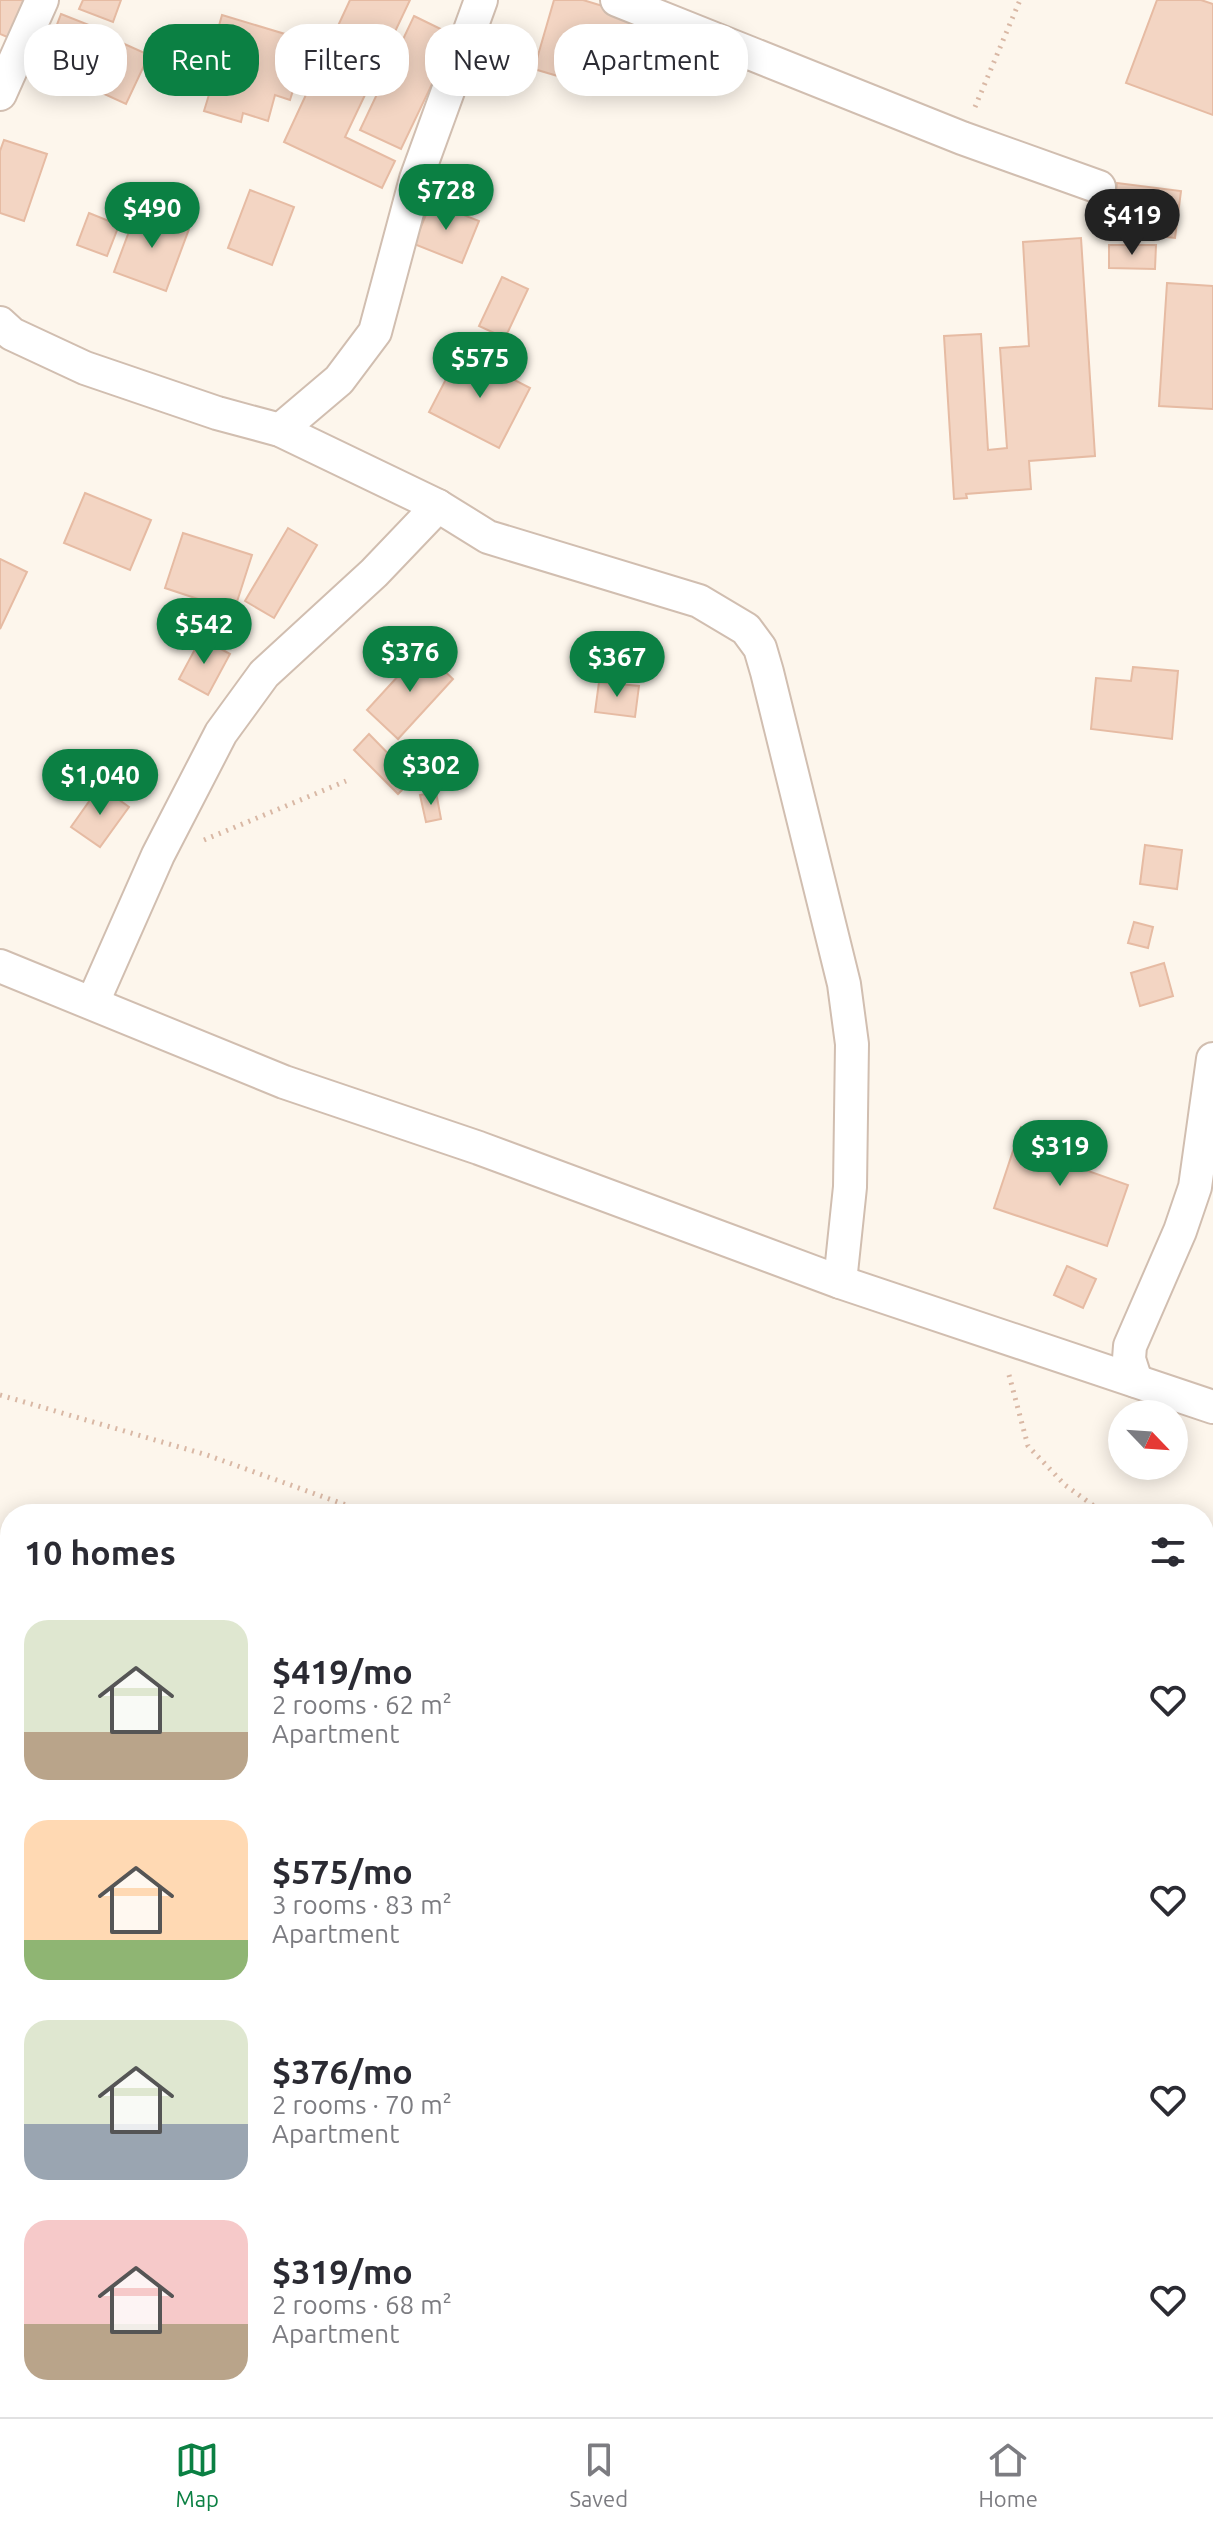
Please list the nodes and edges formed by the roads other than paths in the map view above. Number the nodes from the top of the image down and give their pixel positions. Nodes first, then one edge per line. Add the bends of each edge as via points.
1 (42, 0) edge
2 (481, 0) edge
3 (617, 0) edge
4 (0, 94) edge
5 (1099, 187) dead end
6 (0, 323) edge
7 (280, 430) junction
8 (438, 506) junction
9 (0, 966) edge
10 (93, 1002) junction
11 (1213, 1059) edge
12 (840, 1282) junction
13 (1136, 1381) junction
14 (1213, 1407) edge

1 - 4 street
2 - 7 street via 416,179 375,332 339,380
3 - 5 street
6 - 7 street via 12,334 85,368
7 - 8 street
8 - 10 street via 264,674 221,733 158,855
8 - 12 street via 488,537 699,601 746,629 760,648 844,984 852,1044 854,1108
9 - 10 street
10 - 12 street via 284,1082
11 - 13 street via 1195,1187 1130,1346
12 - 13 street
13 - 14 street

